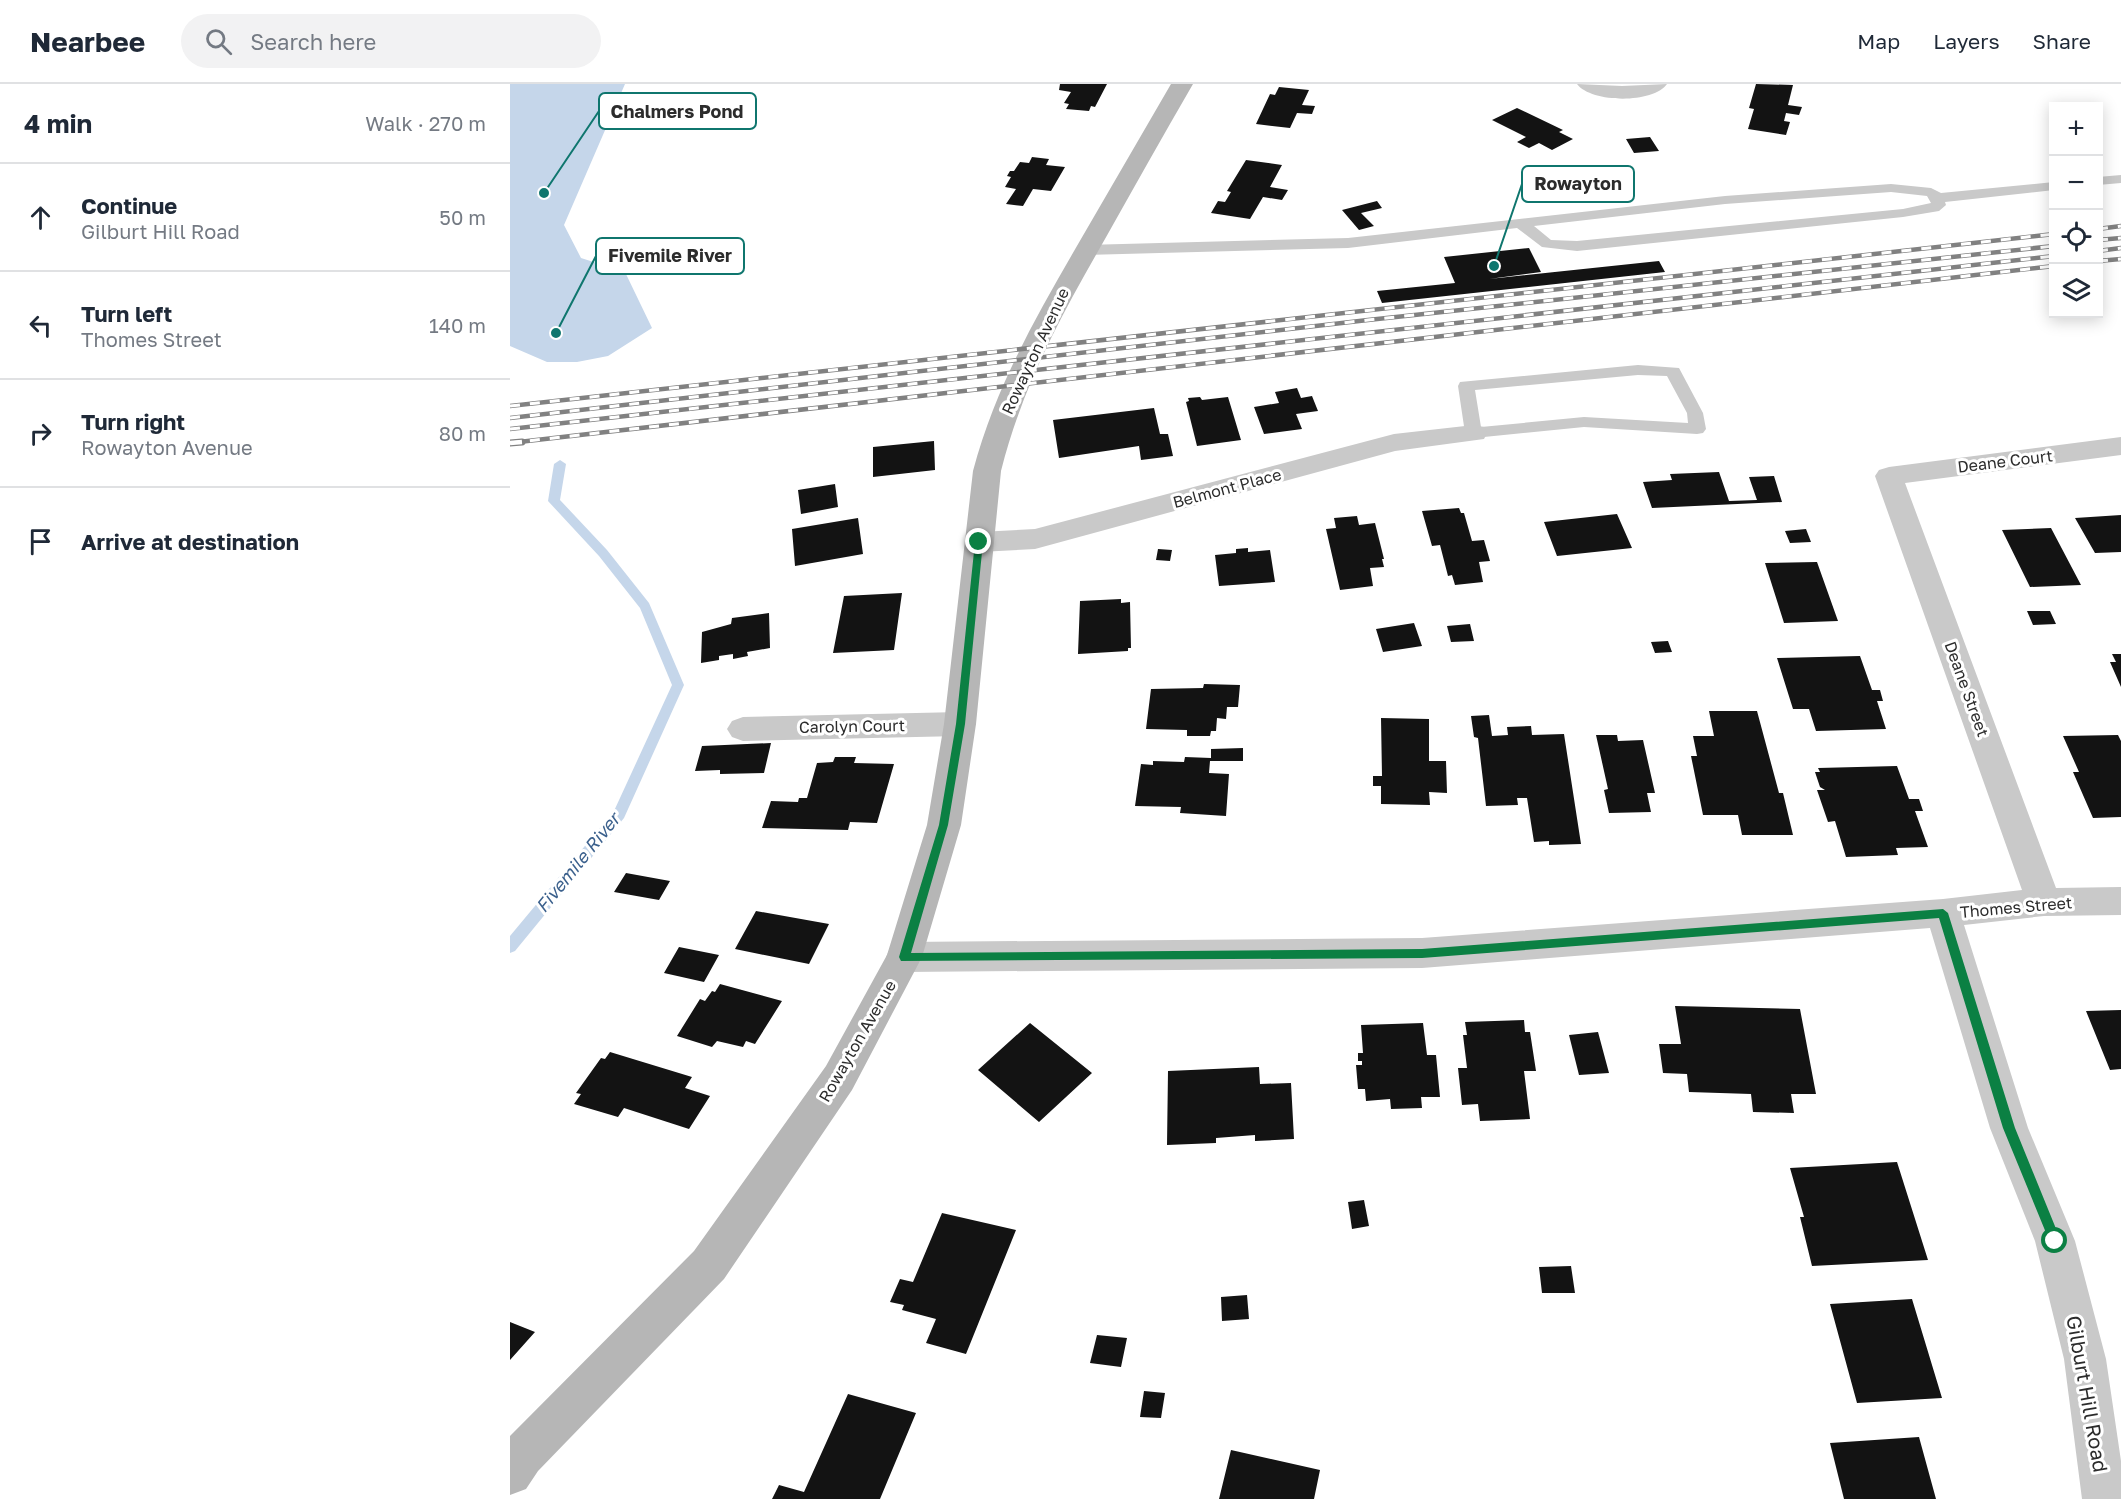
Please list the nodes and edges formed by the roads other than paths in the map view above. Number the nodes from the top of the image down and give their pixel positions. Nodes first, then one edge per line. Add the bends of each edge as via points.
1 (1182, 84) edge
2 (1588, 84) edge
3 (1656, 84) edge
4 (2121, 179) edge
5 (2103, 181) edge
6 (2049, 187) edge
7 (1937, 198) junction
8 (1520, 223) junction
9 (1085, 250) junction
10 (1474, 433) junction
11 (2121, 446) edge
12 (1889, 476) joint
13 (979, 542) junction
14 (960, 724) junction
15 (743, 729) dead end
16 (2121, 901) edge
17 (2044, 902) junction
18 (1943, 913) junction
19 (904, 957) junction
20 (514, 1459) edge
21 (2104, 1499) edge

1 - 9 street, Rowayton Avenue
2 - 3 street via 1624,93
4 - 5 lane
6 - 7 lane
7 - 8 lane via 1931,192 1909,189 1829,192
7 - 8 lane via 1939,205 1934,208 1903,213 1576,246 1547,244
8 - 9 lane via 1348,243
9 - 13 street, Rowayton Avenue via 1041,329 1005,412 987,471
10 - 10 lane via 1584,422 1697,429 1695,413 1673,371 1638,370 1466,386
10 - 13 street, Belmont Place via 1394,443 1035,539
11 - 12 street, Deane Court
12 - 17 street, Deane Street
13 - 14 street, Rowayton Avenue
14 - 15 street, Carolyn Court
14 - 19 street, Rowayton Avenue via 944,825
16 - 17 street, Thomes Street
17 - 18 street, Thomes Street
18 - 19 street, Thomes Street via 1422,953
18 - 21 street, Gilburt Hill Road via 2009,1128 2055,1241 2085,1359
19 - 20 street, Rowayton Avenue via 839,1078 709,1265

